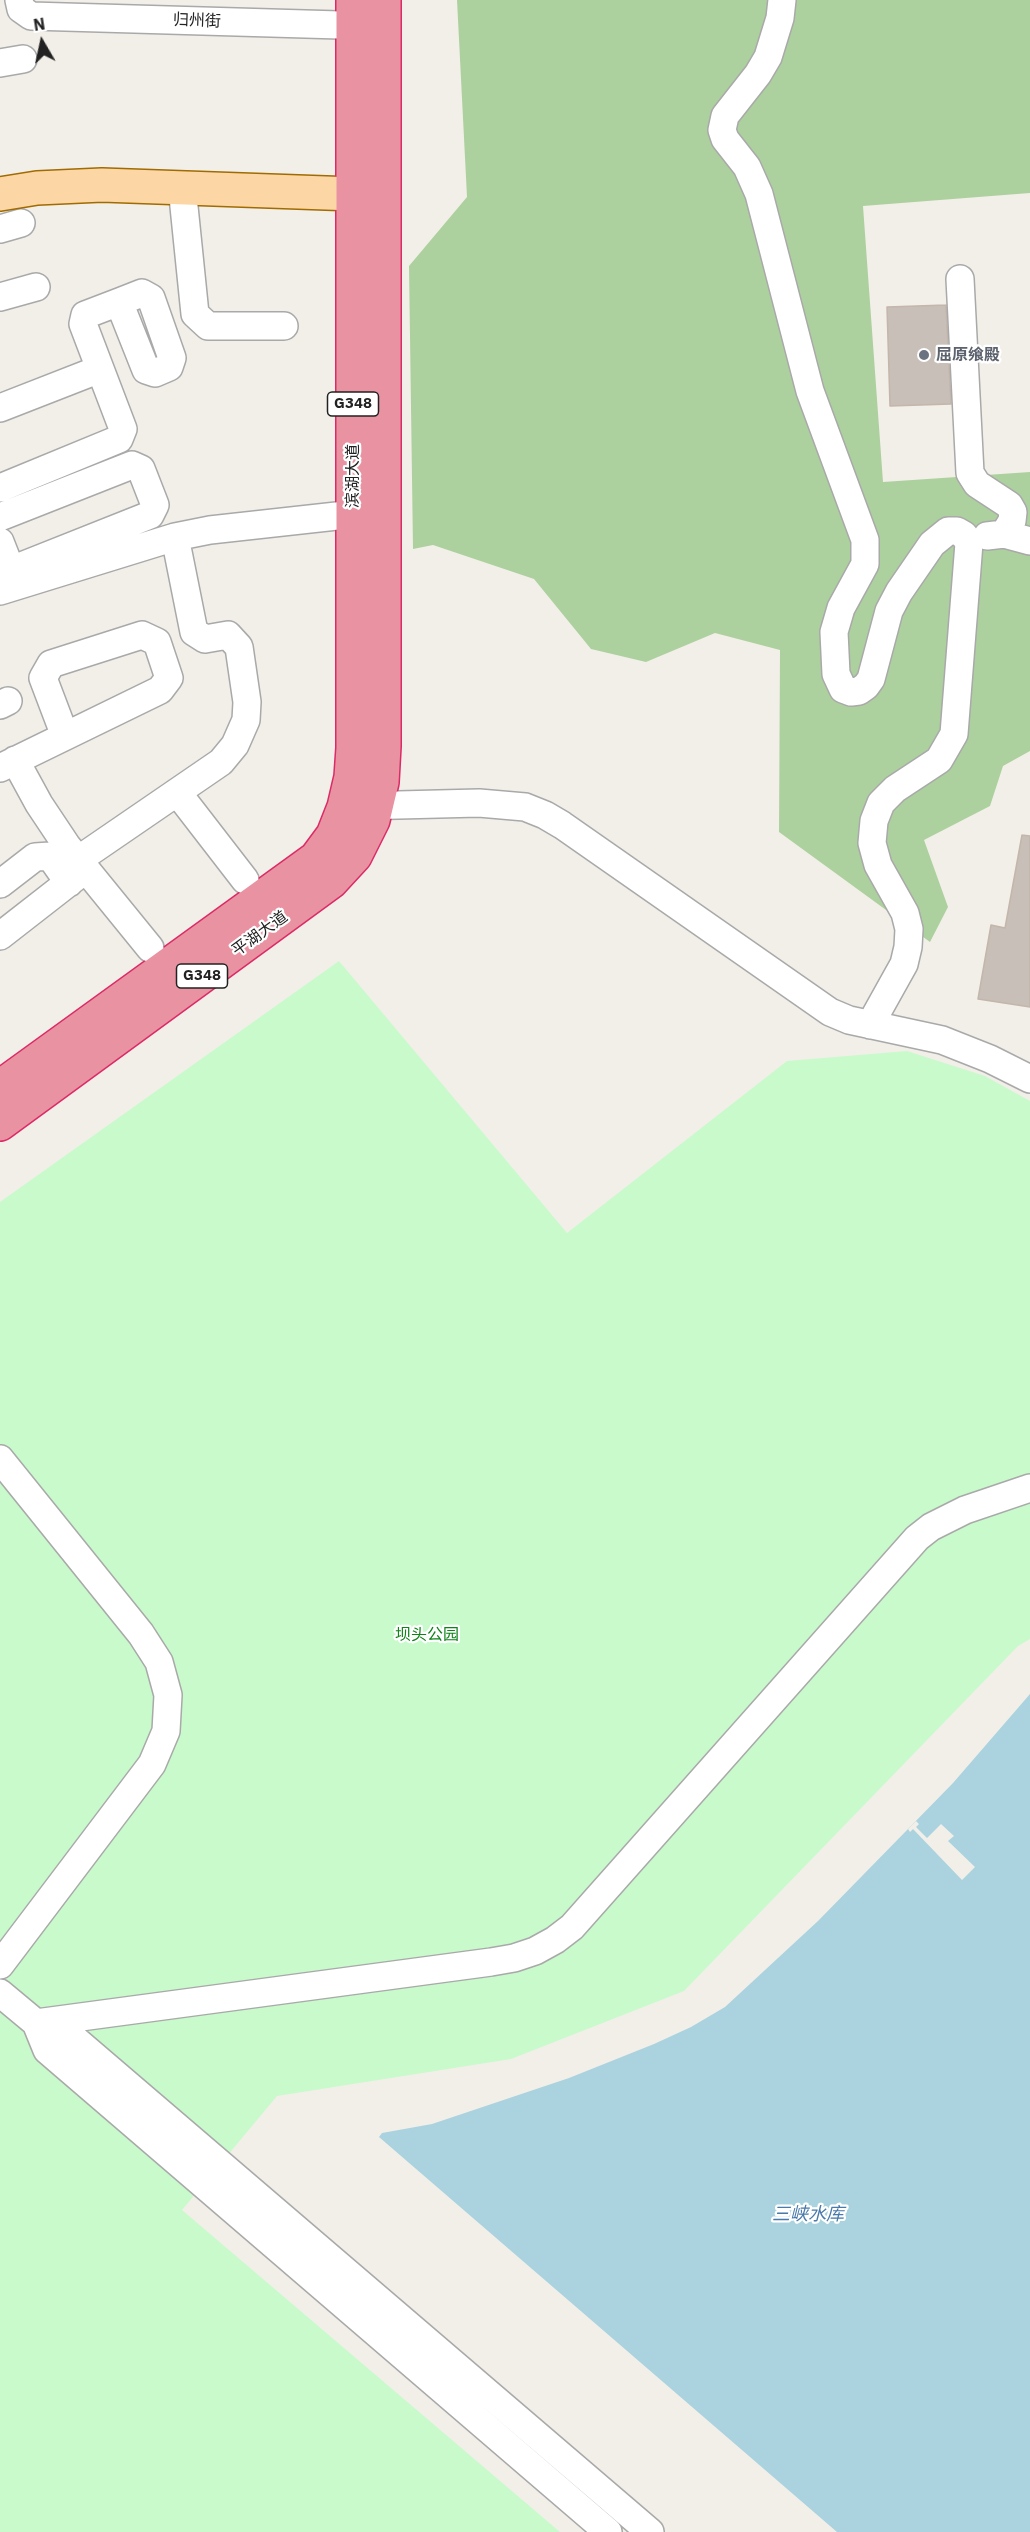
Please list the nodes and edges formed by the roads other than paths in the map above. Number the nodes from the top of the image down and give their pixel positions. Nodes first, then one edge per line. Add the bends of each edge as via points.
1 (19, 0) edge
2 (782, 0) edge
3 (368, 13) edge
4 (182, 187) junction
5 (0, 194) edge
6 (368, 194) junction
7 (960, 279) dead end
8 (36, 287) dead end
9 (0, 297) edge
10 (119, 302) dead end
11 (284, 326) dead end
12 (100, 369) junction
13 (0, 408) edge
14 (0, 488) edge
15 (369, 513) junction
16 (0, 517) edge
17 (1004, 534) junction
18 (175, 537) junction
19 (1030, 541) edge
20 (0, 542) edge
21 (969, 543) junction
22 (4, 578) edge
23 (65, 736) junction
24 (8, 764) edge
25 (177, 792) junction
26 (376, 806) junction
27 (344, 807) junction
28 (78, 870) junction
29 (245, 880) dead end
30 (0, 884) edge
31 (0, 936) edge
32 (150, 948) dead end
33 (870, 1025) junction
34 (1030, 1079) edge
35 (0, 1087) edge
36 (0, 1124) edge
37 (0, 1459) edge
38 (1030, 1488) edge
39 (0, 1965) edge
40 (0, 1992) edge
41 (36, 2023) junction
42 (608, 2532) edge
43 (650, 2532) edge

1 - 3 street, 归州街 via 21,9 31,16
2 - 21 street via 768,57 724,116 722,130 747,167 759,194 810,391 865,540 865,564 841,608 834,632 836,674 843,689 859,691 871,679 889,611 932,544 948,531 964,535
3 - 6 highway, 滨湖大道 / G348
4 - 5 main road via 102,185
4 - 6 main road
4 - 11 street via 195,314 208,326
6 - 15 highway, 滨湖大道 / G348
7 - 17 street via 970,473 977,484 1009,505 1013,512
8 - 9 street
10 - 12 street via 85,315 83,324
12 - 13 street
12 - 14 street via 123,429 119,439
15 - 18 street
15 - 26 highway, 滨湖大道 / G348 via 384,746
15 - 27 highway, 滨湖大道 / G348 via 351,777
16 - 22 street via 132,465 141,469 155,505 150,515
17 - 19 street
17 - 21 street
18 - 22 street
18 - 25 street via 194,633 205,639 228,636 239,647 247,702 246,720 235,745 221,762
20 - 22 street
21 - 33 street via 954,734 939,760 881,803 874,821 872,843 878,865 905,912 909,929 904,964
23 - 23 street via 160,690 169,678 157,642 142,635 51,664 43,678
23 - 24 street
24 - 28 street via 39,804
25 - 28 street
25 - 29 street
26 - 27 street
26 - 33 street via 479,803 525,807 545,815 812,1001 849,1020
26 - 36 highway, 平湖大道 / G348 via 355,855 331,882
27 - 35 highway, 平湖大道 / G348 via 333,835 316,858
28 - 30 street via 50,856 35,857
28 - 31 street
28 - 32 street
33 - 34 street via 942,1040
37 - 39 street via 141,1634 159,1662 168,1695 166,1731 152,1764
38 - 41 street via 947,1518 905,1550 572,1927 536,1951 491,1962
40 - 41 street
41 - 42 street via 47,2050
41 - 43 street via 65,2031

